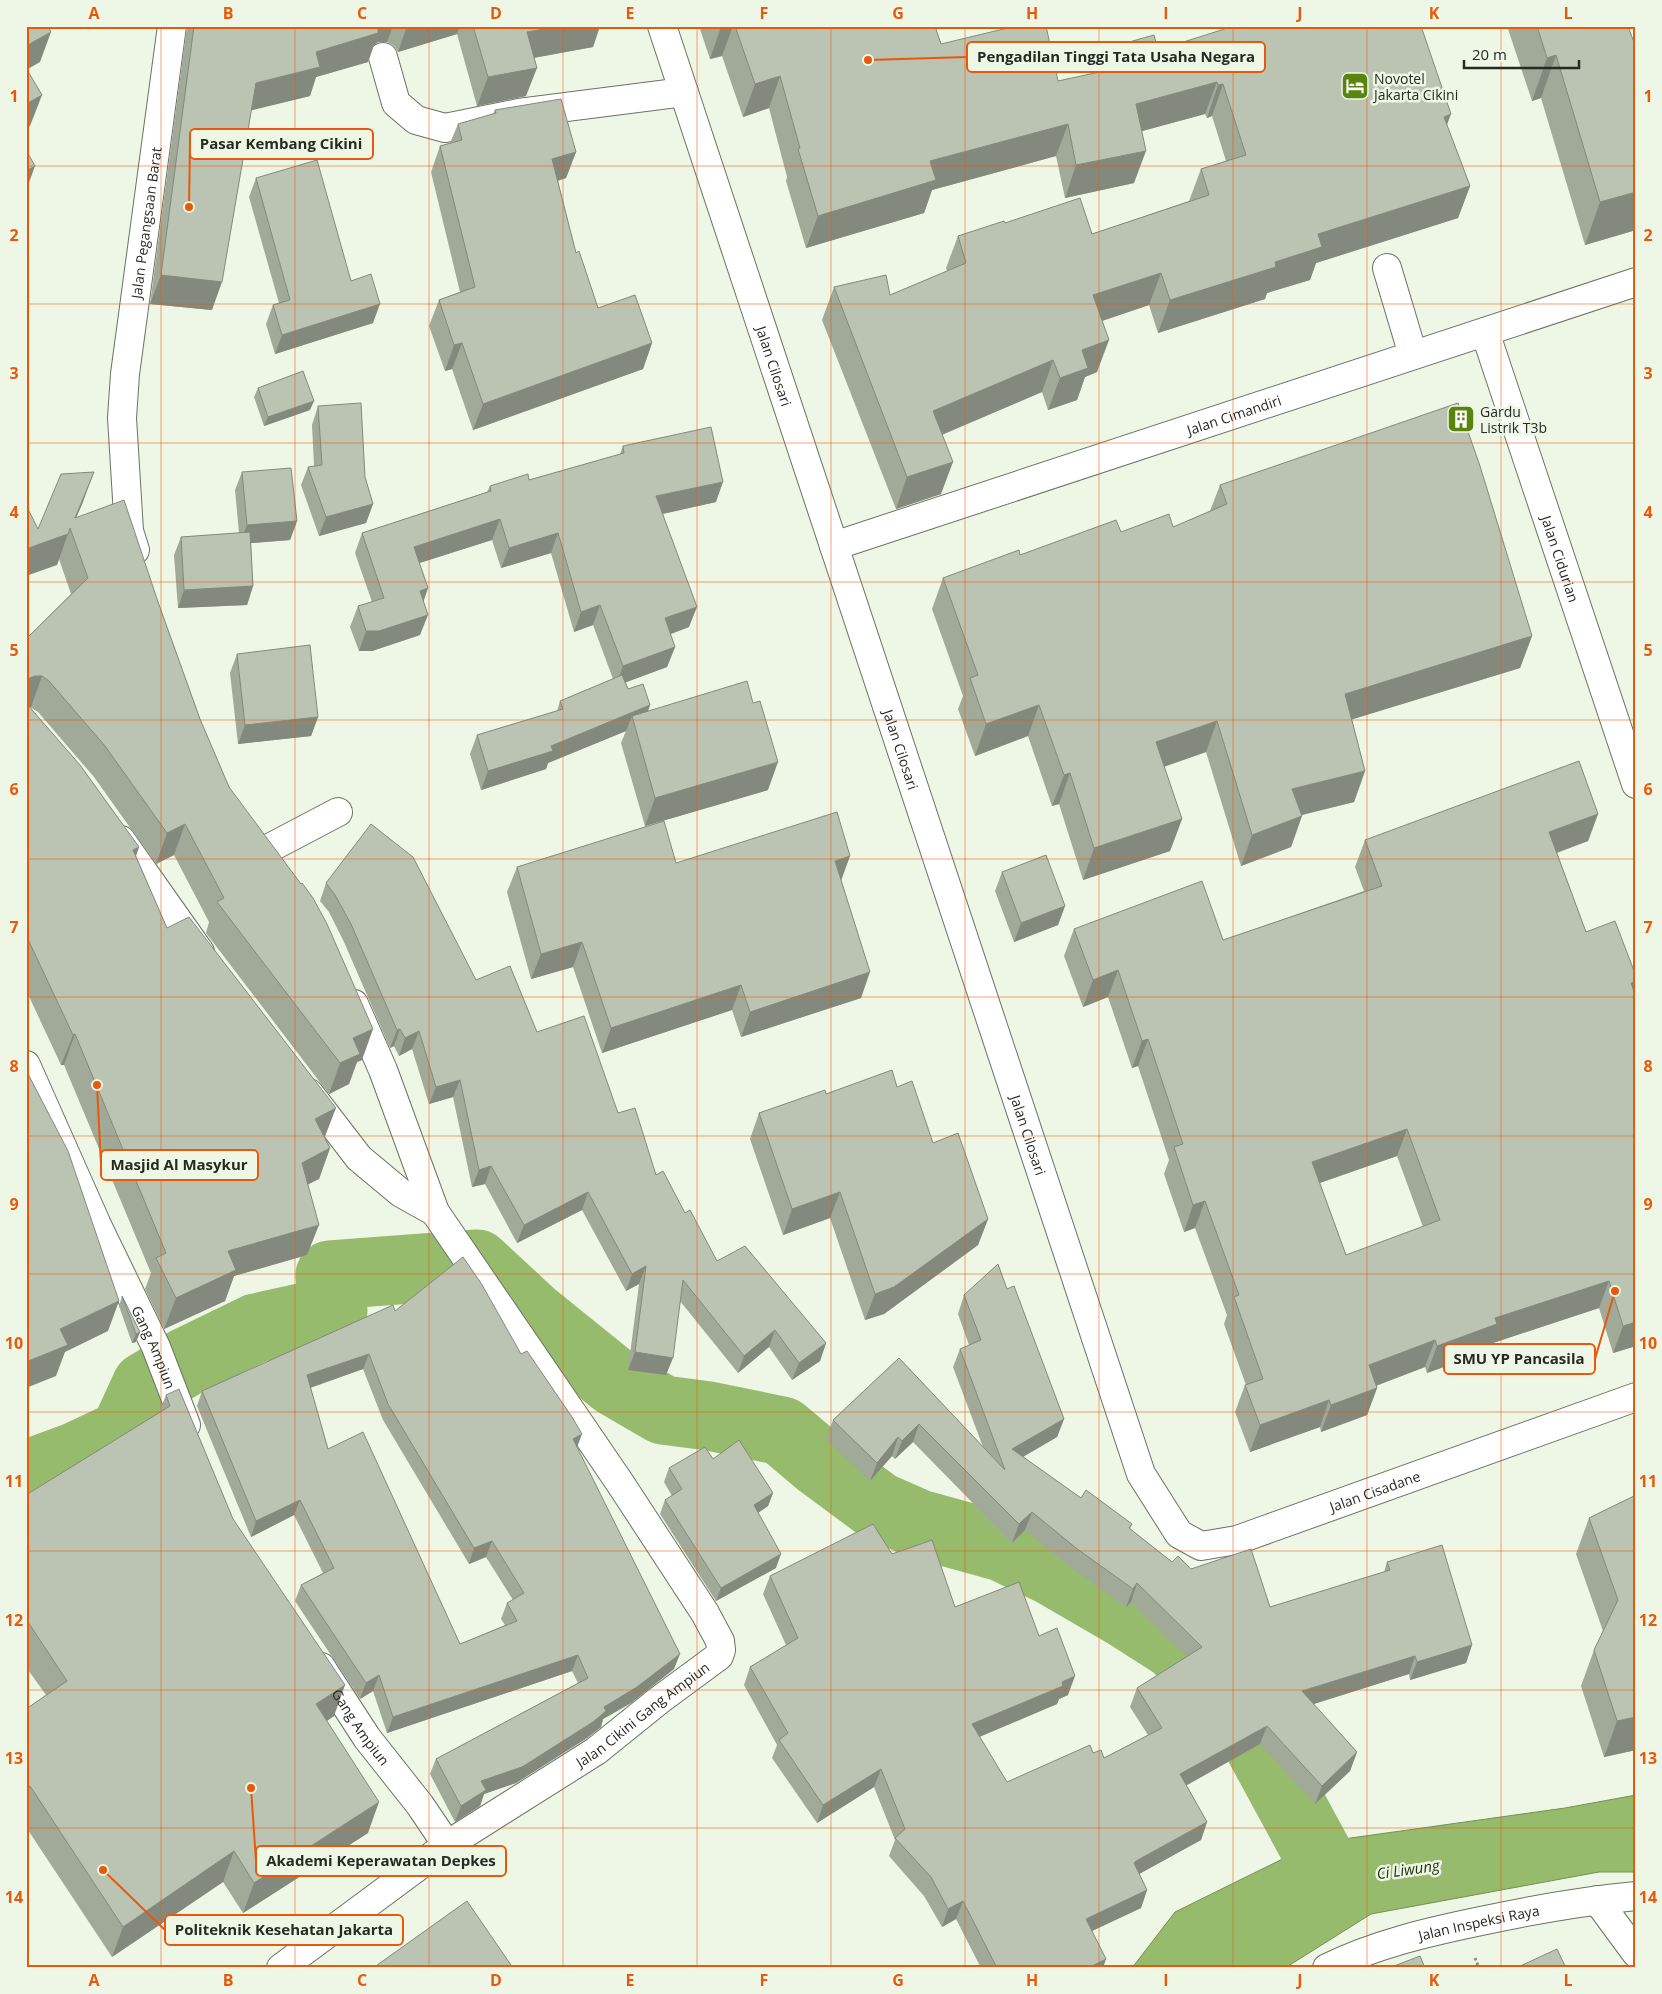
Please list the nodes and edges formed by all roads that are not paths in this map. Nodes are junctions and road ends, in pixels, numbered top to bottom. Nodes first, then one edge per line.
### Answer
1 (172, 26) edge
2 (662, 26) edge
3 (383, 57) dead end
4 (684, 92) junction
5 (1387, 268) dead end
6 (1636, 282) edge
7 (1485, 332) junction
8 (1413, 355) junction
9 (834, 546) junction
10 (144, 577) edge
11 (1636, 784) edge
12 (338, 812) dead end
13 (104, 817) edge
14 (280, 874) edge
15 (217, 975) edge
16 (345, 983) edge
17 (26, 1065) edge
18 (294, 1074) edge
19 (435, 1212) junction
20 (1636, 1397) edge
21 (194, 1445) edge
22 (1141, 1474) joint
23 (308, 1647) edge
24 (447, 1845) junction
25 (1636, 1896) edge
26 (1597, 1900) junction
27 (1636, 1953) edge
28 (281, 1968) edge
29 (1327, 1968) edge

1 - 10 street, Jalan Pegangsaan Barat
2 - 4 street, Jalan Cilosari
3 - 4 street
4 - 9 street, Jalan Cilosari
5 - 8 street
6 - 7 street, Jalan Cimandiri
7 - 8 street, Jalan Cimandiri
7 - 11 street, Jalan Cidurian
8 - 9 street, Jalan Cimandiri
9 - 22 street, Jalan Cilosari
12 - 14 street
13 - 15 street
16 - 19 street
17 - 21 street, Gang Ampiun
18 - 19 street
19 - 24 street, Jalan Cikini Gang Ampiun
20 - 22 street, Jalan Cisadane
23 - 24 street, Gang Ampiun
24 - 28 street, Jalan Cikini Gang Ampiun
25 - 26 street, Jalan Inspeksi Raya
26 - 27 street
26 - 29 street, Jalan Inspeksi Raya

